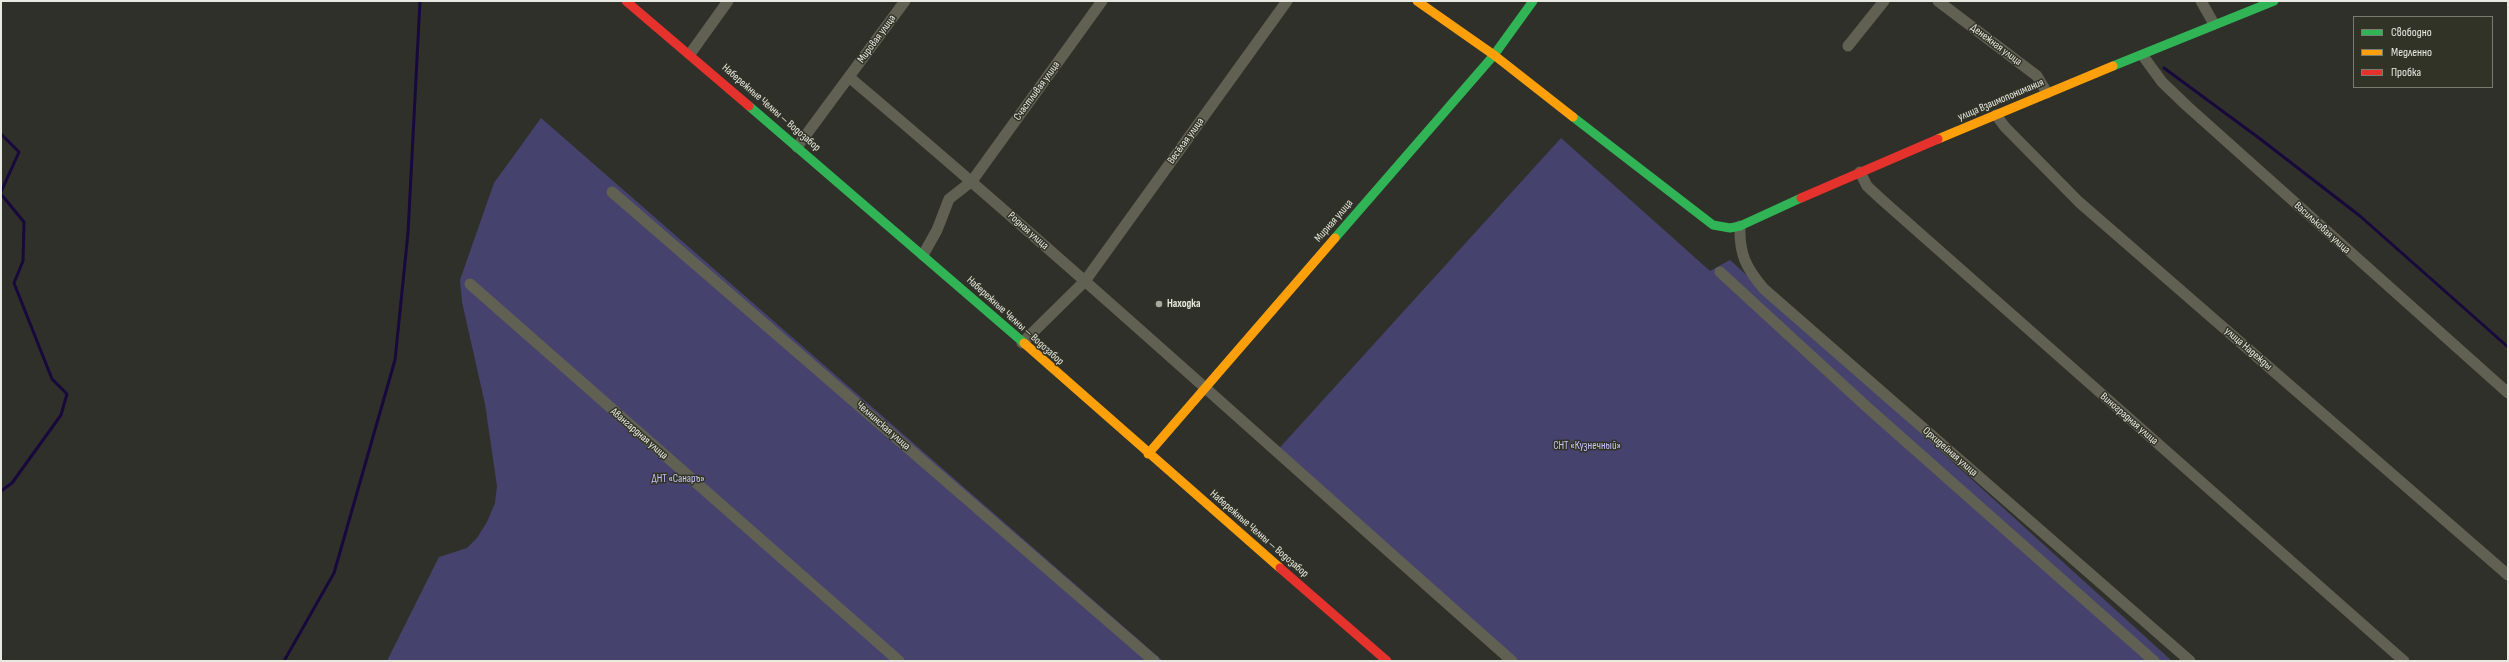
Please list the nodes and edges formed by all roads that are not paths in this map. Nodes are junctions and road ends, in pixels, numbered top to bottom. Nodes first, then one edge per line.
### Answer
1 (626, 1) edge
2 (728, 1) edge
3 (905, 1) edge
4 (1102, 1) edge
5 (1286, 1) edge
6 (1416, 1) edge
7 (1533, 1) edge
8 (1884, 1) edge
9 (1938, 1) edge
10 (2201, 1) edge
11 (2274, 1) edge
12 (2214, 24) junction
13 (1848, 46) dead end
14 (690, 54) junction
15 (1494, 55) junction
16 (2143, 56) junction
17 (849, 77) junction
18 (2047, 93) junction
19 (1996, 115) junction
20 (797, 147) junction
21 (1860, 172) junction
22 (972, 181) junction
23 (612, 192) dead end
24 (1740, 226) junction
25 (923, 255) junction
26 (1720, 272) dead end
27 (1085, 281) junction
28 (470, 284) dead end
29 (1022, 343) junction
30 (1206, 387) junction
31 (2508, 393) edge
32 (1148, 454) junction
33 (2508, 575) edge
34 (899, 661) edge
35 (1154, 661) edge
36 (1387, 661) edge
37 (1512, 661) edge
38 (2154, 661) edge
39 (2190, 661) edge
40 (2404, 661) edge

1 - 14 street, Набережные Челны — Водозабор
2 - 14 street
3 - 17 street, Мировая улица
4 - 22 street, Счастливая улица
5 - 27 street, Весёлая улица
6 - 15 street
7 - 15 street, Мирная улица
8 - 13 street
9 - 18 street, Денежная улица
10 - 12 street
11 - 12 street, улица Взаимопонимания
12 - 16 street, улица Взаимопонимания
14 - 20 street, Набережные Челны — Водозабор
15 - 24 street
15 - 30 street, Мирная улица
16 - 18 street, улица Взаимопонимания
16 - 31 street, Васильковая улица
17 - 20 street, Мировая улица
17 - 22 street, Родная улица
18 - 19 street, улица Взаимопонимания
19 - 21 street, улица Взаимопонимания
19 - 33 street, улица Надежды
20 - 25 street, Набережные Челны — Водозабор
21 - 24 street, улица Взаимопонимания
21 - 40 street, Виноградная улица
22 - 25 street, Счастливая улица
22 - 27 street, Родная улица
23 - 35 street, Челнинская улица
24 - 39 street, Орхидейная улица
25 - 29 street, Набережные Челны — Водозабор
26 - 38 street
27 - 29 street, Весёлая улица
27 - 30 street, Родная улица
28 - 34 street, Авангардная улица
29 - 32 street, Набережные Челны — Водозабор
30 - 32 street, Мирная улица
30 - 37 street, Родная улица
32 - 36 street, Набережные Челны — Водозабор

